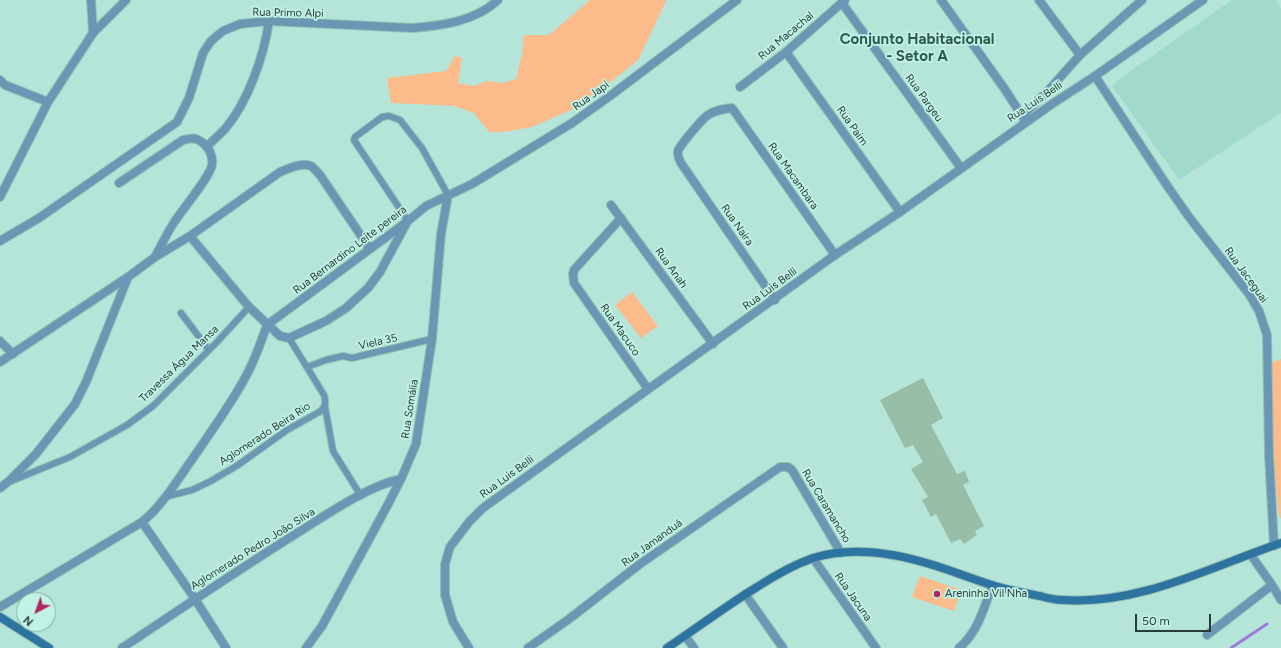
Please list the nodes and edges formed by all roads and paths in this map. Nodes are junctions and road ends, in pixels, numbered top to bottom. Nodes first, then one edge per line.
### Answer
1 (91, 0) edge
2 (126, 0) edge
3 (498, 0) edge
4 (737, 0) edge
5 (942, 0) edge
6 (1039, 0) edge
7 (1142, 0) edge
8 (1203, 0) edge
9 (844, 1) edge
10 (1132, 3) edge
11 (269, 21) junction
12 (93, 33) junction
13 (786, 52) junction
14 (1080, 55) junction
15 (1095, 76) junction
16 (0, 80) edge
17 (740, 87) dead end
18 (48, 102) junction
19 (732, 108) joint
20 (1024, 119) junction
21 (207, 146) junction
22 (961, 168) junction
23 (119, 183) dead end
24 (448, 195) junction
25 (0, 197) edge
26 (611, 205) dead end
27 (900, 212) junction
28 (621, 218) junction
29 (408, 221) junction
30 (190, 236) junction
31 (0, 241) edge
32 (370, 249) junction
33 (835, 256) junction
34 (155, 258) junction
35 (128, 277) junction
36 (775, 300) junction
37 (249, 307) junction
38 (181, 313) dead end
39 (267, 326) junction
40 (289, 338) junction
41 (432, 339) junction
42 (0, 342) edge
43 (713, 344) junction
44 (209, 350) junction
45 (13, 354) junction
46 (0, 362) edge
47 (307, 368) junction
48 (648, 389) junction
49 (324, 407) junction
50 (792, 470) joint
51 (401, 479) junction
52 (9, 481) junction
53 (0, 488) edge
54 (361, 496) junction
55 (165, 497) junction
56 (142, 522) junction
57 (1277, 544) edge
58 (841, 553) junction
59 (1251, 555) junction
60 (813, 558) junction
61 (1272, 585) junction
62 (992, 586) junction
63 (745, 594) junction
64 (195, 599) junction
65 (1281, 600) edge
66 (0, 607) edge
67 (0, 617) edge
68 (1207, 635) dead end
69 (685, 636) junction
70 (967, 645) edge
71 (49, 648) edge
72 (122, 648) edge
73 (226, 648) edge
74 (306, 648) edge
75 (469, 648) edge
76 (528, 648) edge
77 (667, 648) edge
78 (694, 648) edge
79 (783, 648) edge
80 (876, 648) edge
81 (959, 648) edge

1 - 12 street
2 - 12 street
3 - 11 street, Rua Primo Alpi
4 - 24 street, Rua Japi
5 - 20 street
6 - 14 street
7 - 10 street
8 - 15 street, Rua Luis Belli
9 - 13 street, Rua Macachal
9 - 22 street, Rua Pargeu
10 - 14 street
11 - 21 street
11 - 31 street, Rua Primo Alpi
12 - 18 street
13 - 17 street, Rua Macachal
13 - 27 street, Rua Paim
14 - 20 street
15 - 20 street, Rua Luis Belli
15 - 57 street, Rua Jaceguai
16 - 18 street
18 - 25 street
19 - 33 street, Rua Macambara
19 - 36 street, Rua Naira
20 - 22 street, Rua Luis Belli
21 - 23 street
21 - 34 street
22 - 27 street, Rua Luis Belli
24 - 29 street, Rua Bernardino Leite pereira
24 - 29 lane
24 - 41 street, Rua Somália
26 - 28 street, Rua Anah
27 - 33 street, Rua Luis Belli
28 - 43 street, Rua Anah
28 - 48 street, Rua Macuco
29 - 32 street, Rua Bernardino Leite pereira
29 - 40 street
30 - 32 street
30 - 34 street
30 - 37 street
32 - 39 street, Rua Bernardino Leite pereira
33 - 36 street, Rua Luis Belli
34 - 35 street
35 - 45 street
35 - 52 street
36 - 43 street, Rua Luis Belli
37 - 39 street
37 - 44 lane, Travessa Água Mansa
38 - 44 lane
39 - 40 street
39 - 55 street
40 - 47 lane, Aglomerado Beira Rio
41 - 47 lane, Viela 35
41 - 51 street, Rua Somália
42 - 45 street
43 - 48 street, Rua Luis Belli
44 - 52 lane, Travessa Água Mansa
45 - 46 street
47 - 49 lane, Aglomerado Beira Rio
48 - 75 street, Rua Luis Belli
49 - 54 lane
49 - 55 lane, Aglomerado Beira Rio
50 - 58 street, Rua Caramancho
50 - 76 street, Rua Jamanduá
51 - 54 street, Aglomerado Pedro João Silva
51 - 74 street, Rua Somália
52 - 53 street
54 - 64 street, Aglomerado Pedro João Silva
55 - 56 street
56 - 64 street
56 - 66 street
57 - 59 main road
58 - 60 main road
58 - 62 main road
59 - 61 street
59 - 62 main road
60 - 63 main road
60 - 80 street, Rua Jacuna
61 - 65 street
61 - 68 street
62 - 70 street
63 - 69 main road
63 - 79 street
64 - 72 street, Aglomerado Pedro João Silva
64 - 73 street
67 - 71 main road
69 - 77 main road
69 - 78 street
70 - 81 street

